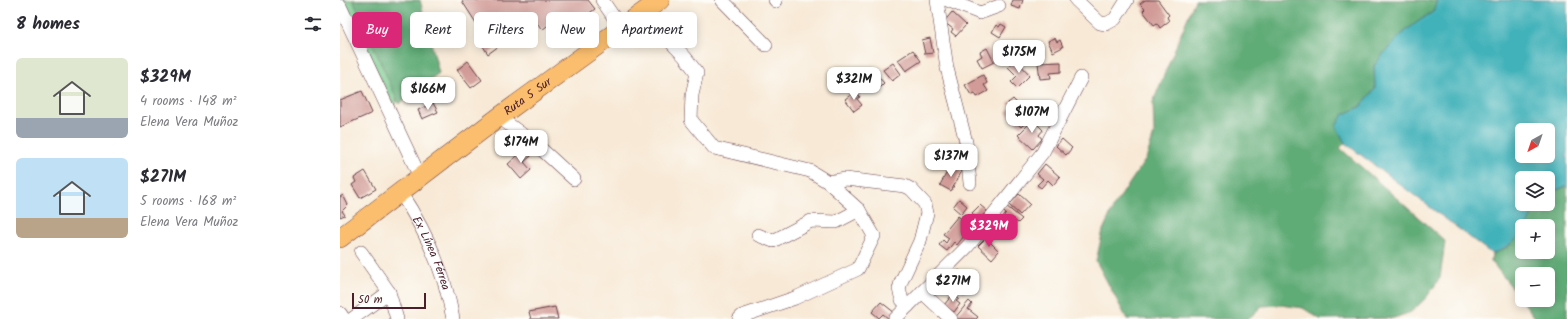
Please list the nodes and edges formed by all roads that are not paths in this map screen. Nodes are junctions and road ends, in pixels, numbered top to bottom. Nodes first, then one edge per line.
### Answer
1 (602, 0) edge
2 (660, 0) edge
3 (722, 0) edge
4 (937, 0) edge
5 (947, 0) edge
6 (1076, 0) edge
7 (1127, 0) edge
8 (340, 6) edge
9 (999, 6) dead end
10 (610, 12) edge
11 (644, 12) edge
12 (607, 38) edge
13 (766, 45) dead end
14 (676, 48) edge
15 (1081, 78) dead end
16 (499, 117) junction
17 (420, 177) junction
18 (574, 179) dead end
19 (828, 182) junction
20 (970, 184) dead end
21 (400, 192) junction
22 (859, 210) junction
23 (758, 235) dead end
24 (340, 238) edge
25 (361, 252) dead end
26 (389, 292) junction
27 (922, 292) junction
28 (908, 306) junction
29 (340, 313) edge
30 (344, 319) edge
31 (352, 319) edge
32 (397, 319) edge
33 (453, 319) edge
34 (739, 319) edge
35 (896, 319) edge
36 (951, 319) edge

1 - 10 street
2 - 11 highway, Ruta 5 Sur
3 - 13 street
4 - 20 street
5 - 9 street
6 - 7 street
8 - 17 street
12 - 16 highway, Ruta 5 Sur
14 - 19 street
15 - 27 street
16 - 17 highway, Ruta 5 Sur
16 - 18 street
17 - 21 highway, Ruta 5 Sur
19 - 22 street
19 - 28 street
21 - 24 highway, Ruta 5 Sur
21 - 33 street, Ex Línea Férrea
22 - 23 street
22 - 34 street
25 - 26 street
26 - 31 street
26 - 32 street
27 - 28 street
27 - 36 street
28 - 35 street
29 - 30 street

